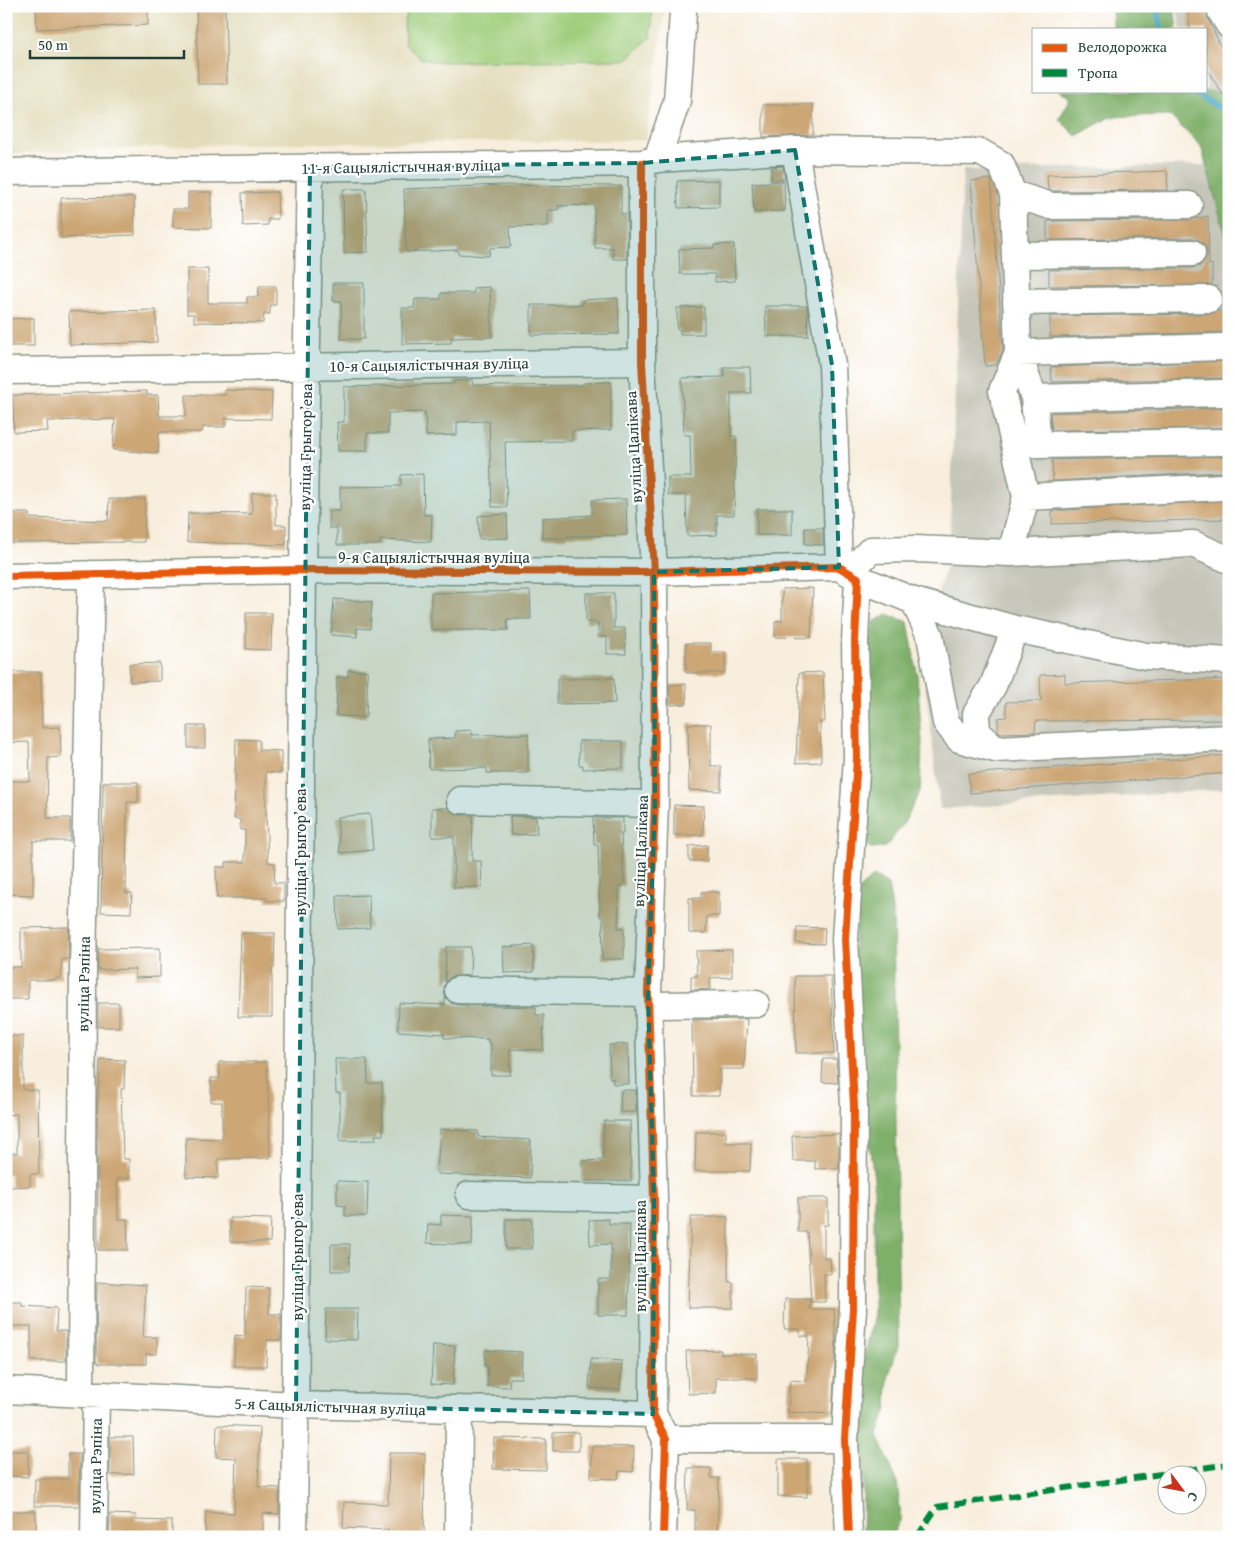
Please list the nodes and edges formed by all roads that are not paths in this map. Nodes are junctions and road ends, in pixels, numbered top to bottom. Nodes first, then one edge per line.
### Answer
1 (682, 6) edge
2 (1221, 6) edge
3 (1229, 25) edge
4 (795, 150) junction
5 (649, 161) junction
6 (310, 167) junction
7 (6, 172) edge
8 (1013, 194) junction
9 (1189, 205) dead end
10 (1192, 253) dead end
11 (1015, 255) junction
12 (1210, 299) dead end
13 (1016, 302) junction
14 (1224, 347) dead end
15 (1018, 353) junction
16 (642, 362) junction
17 (306, 366) junction
18 (6, 371) edge
19 (1221, 393) dead end
20 (1034, 398) junction
21 (1225, 442) dead end
22 (1222, 487) dead end
23 (1026, 496) junction
24 (1011, 553) junction
25 (1229, 560) edge
26 (303, 570) junction
27 (654, 572) junction
28 (848, 572) junction
29 (91, 574) junction
30 (6, 576) edge
31 (914, 601) junction
32 (1015, 629) junction
33 (1229, 661) edge
34 (1229, 738) edge
35 (996, 749) junction
36 (460, 800) dead end
37 (656, 804) junction
38 (458, 990) dead end
39 (648, 999) junction
40 (756, 1004) dead end
41 (469, 1195) dead end
42 (654, 1199) junction
43 (6, 1390) edge
44 (89, 1394) junction
45 (296, 1406) junction
46 (459, 1411) junction
47 (653, 1414) junction
48 (666, 1439) junction
49 (845, 1439) junction
50 (94, 1537) edge
51 (294, 1537) edge
52 (458, 1537) edge
53 (662, 1537) edge
54 (849, 1537) edge

1 - 5 street, вуліца Цалікава
2 - 3 street
4 - 5 street, 11-я Сацыялістычная вуліца
4 - 8 street, 11-я Сацыялістычная вуліца
4 - 28 street
5 - 6 street, 11-я Сацыялістычная вуліца
5 - 16 street, вуліца Цалікава
6 - 7 street, 11-я Сацыялістычная вуліца
6 - 17 street, вуліца Грыгорʼева
8 - 9 street
8 - 11 street, 11-я Сацыялістычная вуліца
10 - 11 street
11 - 13 street, 11-я Сацыялістычная вуліца
12 - 13 street
13 - 15 street, 11-я Сацыялістычная вуліца
14 - 15 street
15 - 20 street
15 - 23 street
16 - 17 street, 10-я Сацыялістычная вуліца
16 - 27 street, вуліца Цалікава
17 - 18 street, 10-я Сацыялістычная вуліца
17 - 26 street, вуліца Грыгорʼева
19 - 20 street
20 - 21 street
22 - 23 street
23 - 24 street
24 - 25 street
24 - 28 street
26 - 27 street, 9-я Сацыялістычная вуліца
26 - 29 street, 9-я Сацыялістычная вуліца
26 - 45 street, вуліца Грыгорʼева
27 - 28 street, 9-я Сацыялістычная вуліца
27 - 37 street, вуліца Цалікава
28 - 31 street
28 - 49 street
29 - 30 street, 9-я Сацыялістычная вуліца
29 - 44 street, вуліца Рэпіна
31 - 32 street
31 - 35 street
32 - 33 street
32 - 35 street
34 - 35 street
36 - 37 street
37 - 39 street, вуліца Цалікава
38 - 39 street
39 - 40 street
39 - 42 street, вуліца Цалікава
41 - 42 street
42 - 47 street, вуліца Цалікава
43 - 44 street, 5-я Сацыялістычная вуліца
44 - 45 street, 5-я Сацыялістычная вуліца
44 - 50 street, вуліца Рэпіна
45 - 46 street, 5-я Сацыялістычная вуліца
45 - 51 street, вуліца Грыгорʼева
46 - 47 street, 5-я Сацыялістычная вуліца
46 - 52 street
47 - 48 street, вуліца Цалікава
48 - 49 street
48 - 53 street, вуліца Цалікава
49 - 54 street

